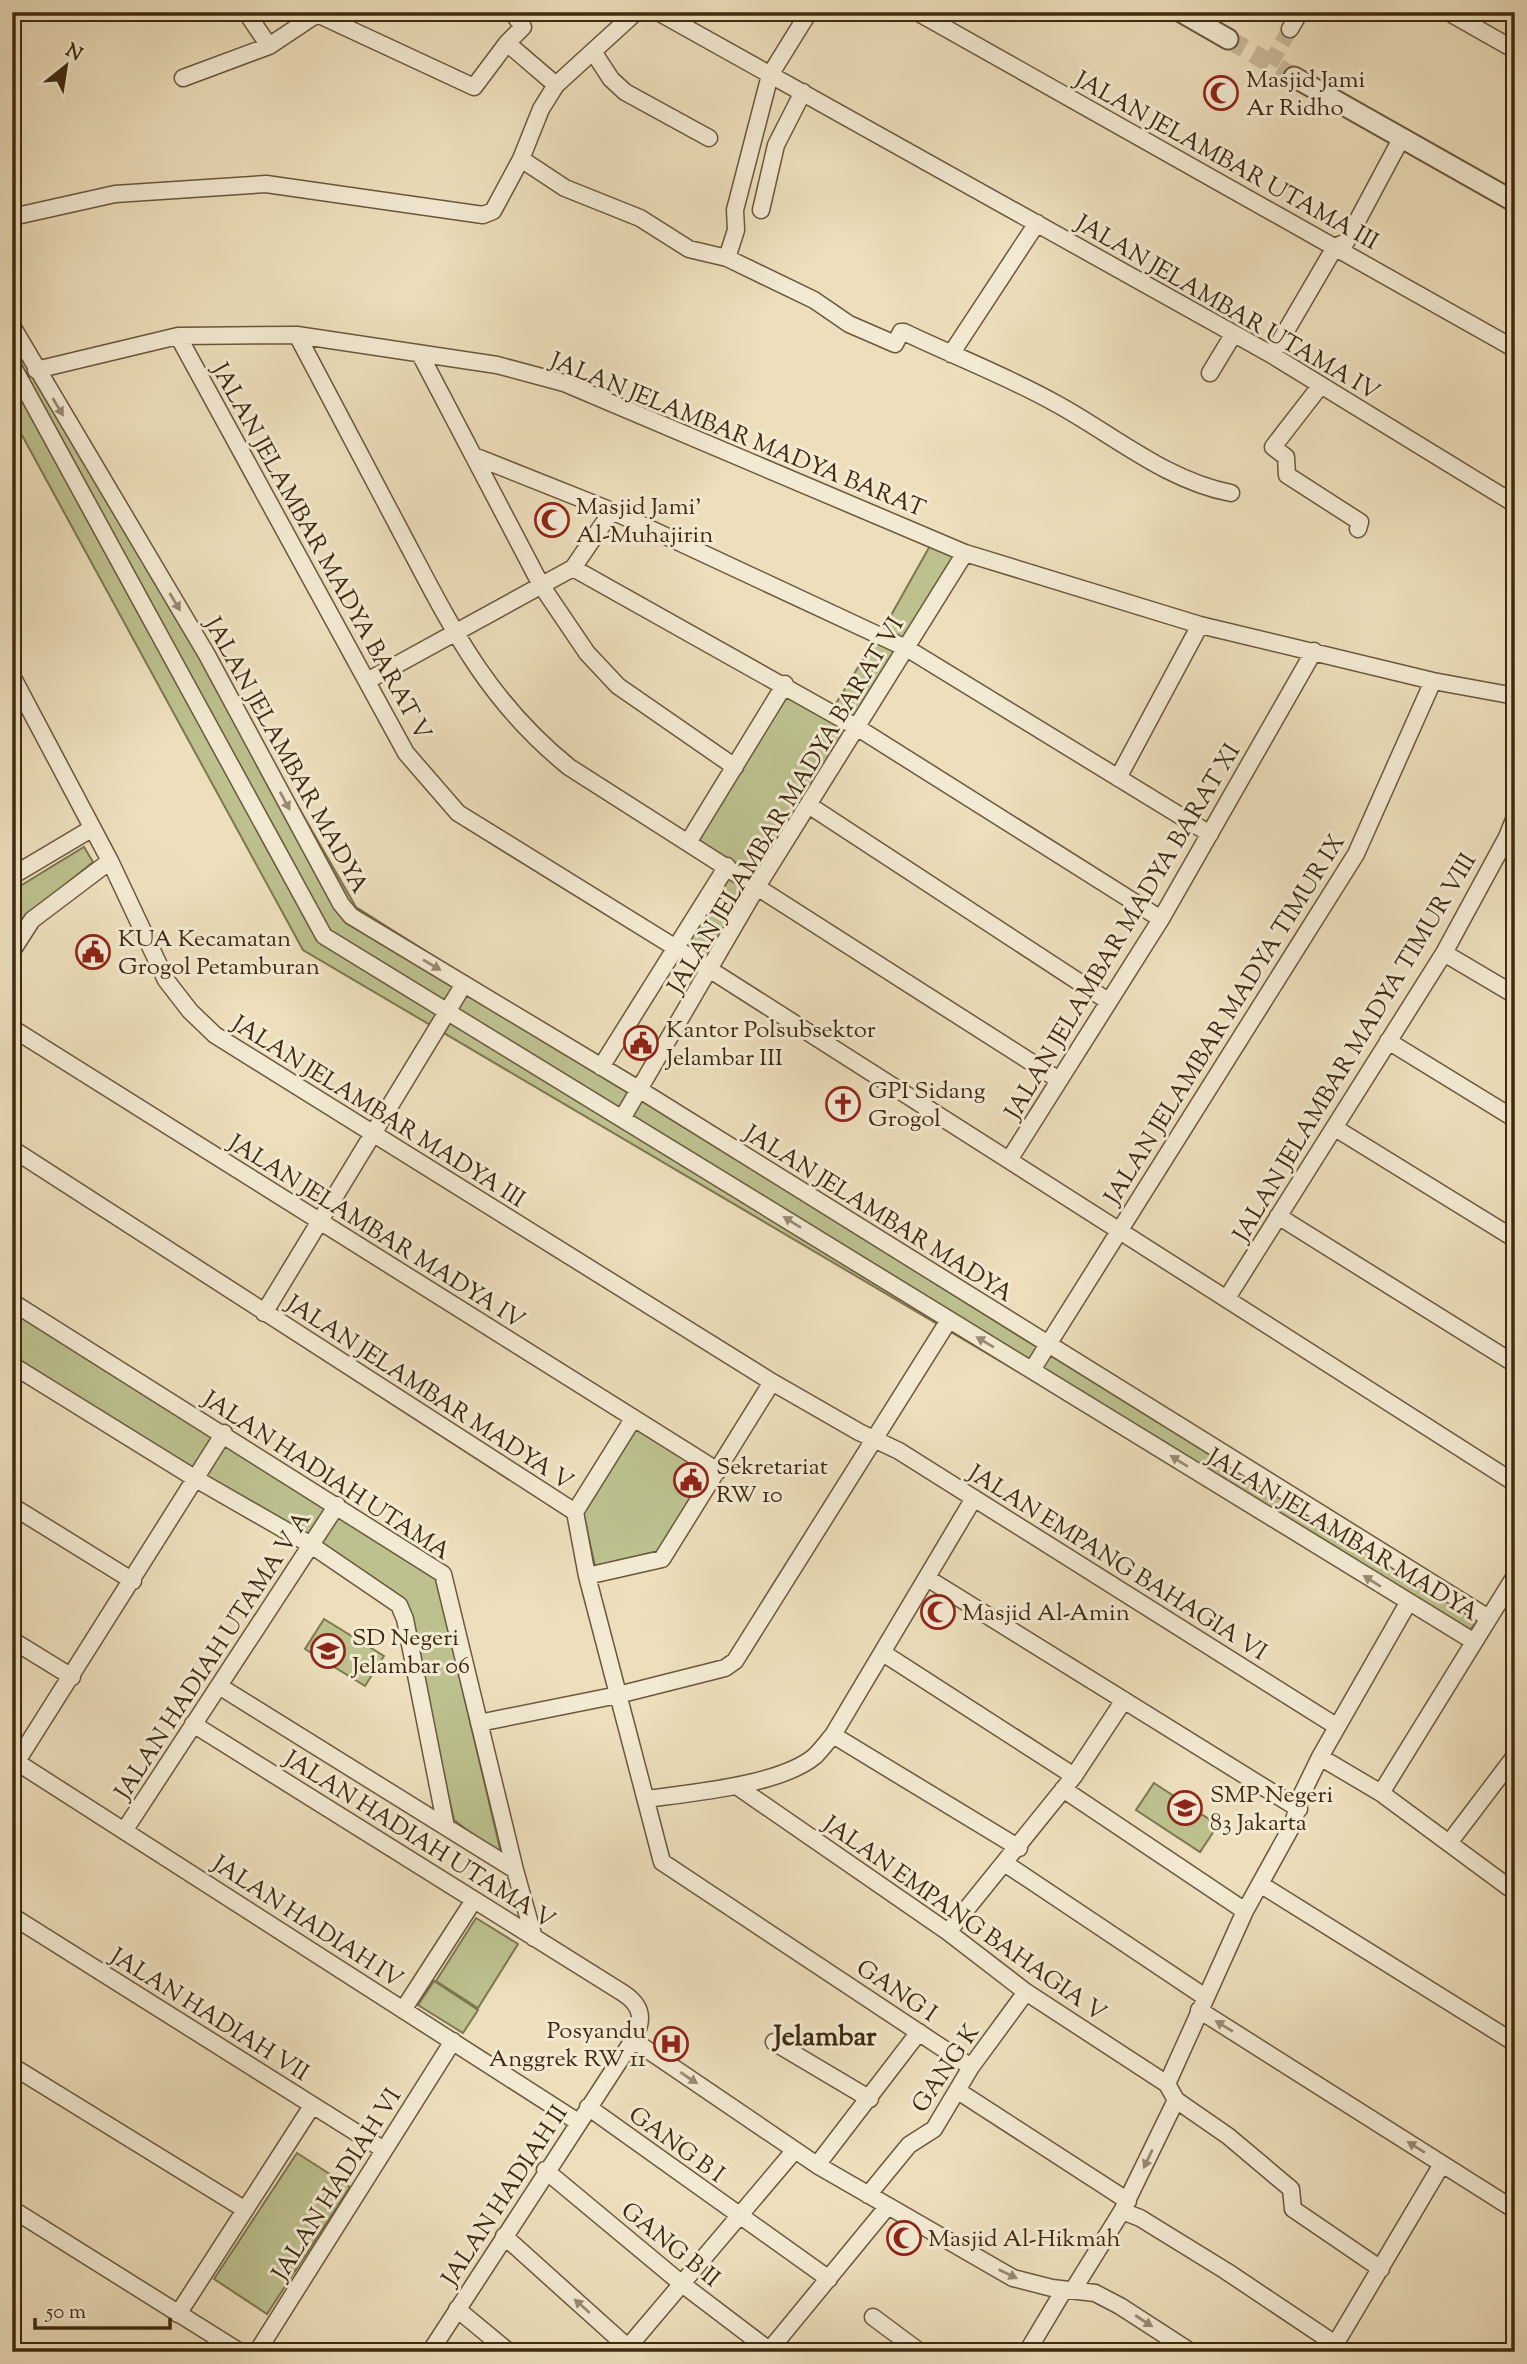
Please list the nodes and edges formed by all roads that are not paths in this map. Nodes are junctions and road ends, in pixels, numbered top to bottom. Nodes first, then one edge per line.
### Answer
1 (246, 12) edge
2 (512, 12) edge
3 (636, 12) edge
4 (658, 12) edge
5 (809, 12) edge
6 (917, 12) edge
7 (1181, 12) edge
8 (1300, 12) edge
9 (1448, 12) edge
10 (1290, 29) tunnel mouth
11 (1228, 39) tunnel mouth
12 (508, 43) junction
13 (269, 46) junction
14 (1515, 50) edge
15 (594, 53) junction
16 (770, 75) junction
17 (1294, 77) tunnel mouth
18 (183, 78) dead end
19 (556, 85) junction
20 (803, 92) junction
21 (709, 138) dead end
22 (1401, 139) junction
23 (521, 159) junction
24 (1515, 202) edge
25 (761, 210) dead end
26 (12, 217) edge
27 (1037, 223) junction
28 (1335, 247) junction
29 (727, 258) junction
30 (12, 326) edge
31 (297, 335) junction
32 (1233, 335) junction
33 (178, 336) junction
34 (1515, 349) edge
35 (420, 354) junction
36 (951, 354) junction
37 (1272, 355) junction
38 (12, 365) edge
39 (36, 370) junction
40 (1210, 373) dead end
41 (1321, 385) junction
42 (474, 456) junction
43 (1231, 493) dead end
44 (1515, 503) edge
45 (612, 511) junction
46 (1358, 529) dead end
47 (965, 553) junction
48 (573, 568) junction
49 (541, 585) junction
50 (1200, 625) junction
51 (455, 634) junction
52 (908, 649) junction
53 (1314, 651) junction
54 (207, 655) junction
55 (179, 666) junction
56 (12, 676) edge
57 (367, 681) junction
58 (1433, 681) junction
59 (785, 684) junction
60 (224, 686) junction
61 (1515, 696) edge
62 (196, 698) junction
63 (858, 728) junction
64 (735, 767) junction
65 (1118, 778) junction
66 (810, 806) junction
67 (1515, 817) edge
68 (91, 829) junction
69 (1210, 834) junction
70 (689, 841) junction
71 (110, 862) junction
72 (727, 866) junction
73 (12, 876) edge
74 (758, 886) junction
75 (1161, 919) junction
76 (676, 948) junction
77 (12, 951) edge
78 (1444, 953) junction
79 (709, 971) junction
80 (464, 984) junction
81 (1515, 995) edge
82 (1108, 1000) junction
83 (447, 1012) junction
84 (12, 1028) edge
85 (1388, 1041) junction
86 (601, 1067) junction
87 (1059, 1080) junction
88 (640, 1090) junction
89 (623, 1116) junction
90 (1515, 1119) edge
91 (1335, 1128) junction
92 (371, 1134) junction
93 (12, 1149) edge
94 (1009, 1160) junction
95 (1278, 1216) junction
96 (319, 1222) junction
97 (1118, 1230) junction
98 (1515, 1239) edge
99 (1227, 1298) junction
100 (12, 1302) edge
101 (264, 1313) junction
102 (949, 1320) junction
103 (1047, 1345) junction
104 (12, 1364) edge
105 (1515, 1364) edge
106 (1032, 1370) junction
107 (772, 1382) junction
108 (633, 1419) junction
109 (224, 1433) junction
110 (874, 1439) junction
111 (718, 1471) junction
112 (195, 1479) junction
113 (1512, 1482) edge
114 (974, 1498) junction
115 (337, 1505) junction
116 (12, 1506) edge
117 (575, 1512) junction
118 (311, 1545) junction
119 (587, 1576) junction
120 (1515, 1576) edge
121 (927, 1578) junction
122 (133, 1581) junction
123 (1408, 1603) junction
124 (1487, 1617) junction
125 (12, 1640) edge
126 (1473, 1641) junction
127 (883, 1653) junction
128 (72, 1677) junction
129 (219, 1686) junction
130 (618, 1695) junction
131 (1124, 1700) junction
132 (479, 1723) junction
133 (192, 1724) junction
134 (1336, 1727) junction
135 (833, 1735) junction
136 (1515, 1756) edge
137 (1320, 1757) junction
138 (14, 1763) edge
139 (1074, 1776) junction
140 (738, 1787) junction
141 (1063, 1789) junction
142 (1381, 1793) junction
143 (646, 1799) junction
144 (1299, 1810) junction
145 (446, 1827) junction
146 (124, 1830) junction
147 (1450, 1843) junction
148 (1019, 1848) junction
149 (1006, 1864) junction
150 (515, 1870) junction
151 (1260, 1884) junction
152 (1515, 1892) edge
153 (474, 1900) junction
154 (1245, 1911) junction
155 (12, 1916) edge
156 (948, 1932) junction
157 (534, 1938) junction
158 (1026, 1992) junction
159 (623, 1993) joint
160 (1202, 2003) junction
161 (404, 2010) junction
162 (919, 2032) junction
163 (633, 2040) junction
164 (453, 2041) junction
165 (774, 2042) dead end
166 (1515, 2043) edge
167 (12, 2066) edge
168 (971, 2067) junction
169 (1167, 2084) junction
170 (958, 2091) junction
171 (870, 2098) junction
172 (1176, 2100) junction
173 (312, 2106) junction
174 (588, 2107) junction
175 (578, 2122) junction
176 (384, 2150) junction
177 (795, 2150) junction
178 (1442, 2164) junction
179 (817, 2165) junction
180 (545, 2170) junction
181 (868, 2195) junction
182 (888, 2206) junction
183 (1125, 2206) junction
184 (12, 2209) edge
185 (243, 2209) junction
186 (1515, 2210) edge
187 (738, 2217) junction
188 (503, 2236) junction
189 (1381, 2269) junction
190 (829, 2280) junction
191 (682, 2284) junction
192 (1068, 2290) junction
193 (457, 2309) junction
194 (178, 2314) junction
195 (873, 2317) dead end
196 (1342, 2347) edge
197 (628, 2350) edge
198 (768, 2351) edge
199 (240, 2352) edge
200 (257, 2352) edge
201 (430, 2352) edge
202 (509, 2352) edge
203 (920, 2352) edge
204 (1027, 2352) edge
205 (1191, 2352) edge

1 - 13 street
2 - 12 street
3 - 15 street
4 - 16 street, JALAN JELAMBAR UTAMA IV
5 - 16 street
6 - 28 street, JALAN JELAMBAR UTAMA III
7 - 11 street
8 - 10 street
9 - 14 street
12 - 13 street
12 - 19 street
13 - 18 street
15 - 19 street
15 - 21 street
16 - 20 street, JALAN JELAMBAR UTAMA IV
16 - 29 street
17 - 22 street
19 - 23 street
20 - 25 street
20 - 27 street, JALAN JELAMBAR UTAMA IV
22 - 24 street
22 - 28 street
23 - 26 street
23 - 29 street
27 - 32 street, JALAN JELAMBAR UTAMA IV
27 - 36 street
28 - 34 street, JALAN JELAMBAR UTAMA III
28 - 37 street
29 - 36 street
30 - 39 street, JALAN JELAMBAR MADYA
31 - 33 street, JALAN JELAMBAR MADYA BARAT
31 - 35 street, JALAN JELAMBAR MADYA BARAT
31 - 51 street
32 - 37 street, JALAN JELAMBAR UTAMA IV
32 - 40 street
33 - 39 street, JALAN JELAMBAR MADYA BARAT
33 - 57 street, JALAN JELAMBAR MADYA BARAT V
35 - 42 street
35 - 47 street, JALAN JELAMBAR MADYA BARAT
36 - 43 street
37 - 41 street, JALAN JELAMBAR UTAMA IV
38 - 55 street, JALAN JELAMBAR MADYA
39 -> 54 street, JALAN JELAMBAR MADYA
41 - 44 street, JALAN JELAMBAR UTAMA IV
41 - 46 street
42 - 45 street
42 - 49 street
45 - 48 street
45 - 52 street
47 - 50 street, JALAN JELAMBAR MADYA BARAT
47 - 52 street, JALAN JELAMBAR MADYA BARAT VI
48 - 49 street
48 - 59 street
49 - 51 street
49 - 64 street
50 - 53 street, JALAN JELAMBAR MADYA BARAT
50 - 65 street
51 - 57 street
51 - 70 street
52 - 63 street, JALAN JELAMBAR MADYA BARAT VI
52 - 65 street
53 - 58 street, JALAN JELAMBAR MADYA BARAT
53 - 69 street, JALAN JELAMBAR MADYA BARAT XI
54 - 55 street
54 - 60 street, JALAN JELAMBAR MADYA
55 - 62 street, JALAN JELAMBAR MADYA
56 - 68 street, JALAN JELAMBAR MADYA III
57 - 76 street, JALAN JELAMBAR MADYA BARAT V
58 - 61 street, JALAN JELAMBAR MADYA BARAT
58 - 97 street, JALAN JELAMBAR MADYA TIMUR IX
59 - 63 street
59 - 64 street
60 - 62 street
60 -> 80 street, JALAN JELAMBAR MADYA
62 - 83 street, JALAN JELAMBAR MADYA
63 - 66 street, JALAN JELAMBAR MADYA BARAT VI
63 - 75 street
64 - 70 street
65 - 69 street
66 - 74 street, JALAN JELAMBAR MADYA BARAT VI
66 - 82 street
67 - 78 street, JALAN JELAMBAR MADYA TIMUR VIII
68 - 71 street, JALAN JELAMBAR MADYA III
68 - 73 street
69 - 75 street, JALAN JELAMBAR MADYA BARAT XI
70 - 72 street
71 - 77 street
71 - 92 street, JALAN JELAMBAR MADYA III
72 - 74 street
72 - 76 street
74 - 79 street, JALAN JELAMBAR MADYA BARAT VI
74 - 87 street
75 - 82 street, JALAN JELAMBAR MADYA BARAT XI
76 - 79 street, JALAN JELAMBAR MADYA BARAT V
76 - 86 street
78 - 81 street
78 - 85 street, JALAN JELAMBAR MADYA TIMUR VIII
79 - 88 street, JALAN JELAMBAR MADYA BARAT VI
79 - 94 street, JALAN JELAMBAR MADYA BARAT V
80 - 83 street
80 - 86 street, JALAN JELAMBAR MADYA
82 - 87 street, JALAN JELAMBAR MADYA BARAT XI
83 - 89 street, JALAN JELAMBAR MADYA
83 - 92 street
84 - 96 street, JALAN JELAMBAR MADYA IV
85 - 90 street
85 - 91 street, JALAN JELAMBAR MADYA TIMUR VIII
86 - 88 street, JALAN JELAMBAR MADYA
87 - 94 street, JALAN JELAMBAR MADYA BARAT XI
88 - 89 street, JALAN JELAMBAR MADYA BARAT VI
88 - 103 street, JALAN JELAMBAR MADYA
102 -> 89 street, JALAN JELAMBAR MADYA
91 - 95 street, JALAN JELAMBAR MADYA TIMUR VIII
91 - 98 street
92 - 96 street
92 - 107 street, JALAN JELAMBAR MADYA III
93 - 101 street, JALAN JELAMBAR MADYA V
94 - 97 street, JALAN JELAMBAR MADYA BARAT V
95 - 99 street, JALAN JELAMBAR MADYA TIMUR VIII
95 - 105 street
96 - 101 street
96 - 108 street, JALAN JELAMBAR MADYA IV
97 - 99 street, JALAN JELAMBAR MADYA BARAT V
97 - 103 street, JALAN JELAMBAR MADYA TIMUR IX
99 - 113 street, JALAN JELAMBAR MADYA BARAT V
100 - 109 street, JALAN HADIAH UTAMA
101 - 117 street, JALAN JELAMBAR MADYA V
106 -> 102 street, JALAN JELAMBAR MADYA
102 - 110 street
103 - 106 street, JALAN JELAMBAR MADYA TIMUR IX
103 - 124 street, JALAN JELAMBAR MADYA
104 - 112 street
123 -> 106 street, JALAN JELAMBAR MADYA
107 - 110 street, JALAN JELAMBAR MADYA III
107 - 111 street
108 - 111 street, JALAN JELAMBAR MADYA IV
108 - 117 street
109 - 112 street
109 - 115 street, JALAN HADIAH UTAMA
110 - 114 street, JALAN EMPANG BAHAGIA VI
110 - 130 street
111 - 119 street
112 - 118 street
112 - 122 street
114 - 121 street
114 - 134 street, JALAN EMPANG BAHAGIA VI
115 - 118 street, JALAN HADIAH UTAMA V A
115 - 132 street, JALAN HADIAH UTAMA
116 - 122 street
117 - 119 street, JALAN JELAMBAR MADYA V
118 - 129 street, JALAN HADIAH UTAMA V A
118 - 145 street
119 - 130 street, JALAN JELAMBAR MADYA V
120 - 124 street
121 - 127 street
121 - 131 street
122 - 128 street
123 - 126 street, JALAN JELAMBAR MADYA
123 - 134 street
124 - 126 street, JALAN JELAMBAR MADYA
125 - 128 street
126 - 142 street
127 - 135 street
127 - 139 street
128 - 138 street
129 - 133 street, JALAN HADIAH UTAMA V A
129 - 145 street, JALAN HADIAH UTAMA V
130 - 132 street
130 - 143 street, JALAN JELAMBAR MADYA V
131 - 139 street
131 - 144 street
132 - 150 street, JALAN HADIAH UTAMA
133 - 146 street, JALAN HADIAH UTAMA V A
133 - 153 street, JALAN HADIAH UTAMA V
134 - 137 street
135 - 140 street
135 - 148 street
136 - 147 street
137 - 142 street
137 - 144 street
138 - 146 street, JALAN HADIAH IV
139 - 141 street
140 - 143 street
140 - 156 street, JALAN EMPANG BAHAGIA V
141 - 148 street
141 - 154 street
142 - 147 street
143 - 162 street, GANG I
144 - 151 street
145 - 150 street, JALAN HADIAH UTAMA V
146 - 161 street, JALAN HADIAH IV
147 - 152 street
148 - 149 street
149 - 156 street
149 - 160 street
150 - 157 street, JALAN HADIAH UTAMA
151 - 154 street
151 - 166 street
153 - 157 street, JALAN HADIAH UTAMA V
153 - 161 street
154 - 160 street
155 - 173 street, JALAN HADIAH VII
156 - 158 street, JALAN EMPANG BAHAGIA V
157 - 159 street, JALAN HADIAH UTAMA V
158 - 168 street, GANG K
158 - 169 street, JALAN EMPANG BAHAGIA V
159 - 163 street, JALAN HADIAH II
160 - 169 street
178 -> 160 street
161 - 164 street, JALAN HADIAH IV
162 - 168 street, GANG I
162 - 171 street
163 - 174 street, JALAN HADIAH II
163 -> 177 street
164 - 175 street, JALAN HADIAH IV
164 - 176 street, JALAN HADIAH VI
165 - 171 street
167 - 185 street
168 - 170 street, GANG K
169 - 172 street
170 - 181 street, GANG K
170 - 183 street
171 - 179 street
172 -> 183 street
172 - 189 street
173 - 176 street, JALAN HADIAH VII
173 - 185 street
174 - 175 street, JALAN HADIAH II
174 - 187 street, GANG B I
175 - 180 street, JALAN HADIAH II
176 - 200 street, JALAN HADIAH VI
177 - 179 street
177 - 187 street
178 - 186 street
178 - 189 street
179 - 181 street
180 - 188 street, JALAN HADIAH II
180 - 191 street, GANG B II
181 - 182 street
182 - 190 street
182 -> 192 street
183 - 192 street
183 - 196 street
184 - 194 street
185 - 194 street
187 - 190 street
187 - 191 street
188 - 193 street, JALAN HADIAH II
197 -> 188 street
189 - 196 street
190 - 198 street
191 - 197 street
191 - 198 street, GANG B II
192 - 204 street
192 -> 205 street
193 - 201 street, JALAN HADIAH II
193 - 202 street
194 - 199 street
195 - 203 street

